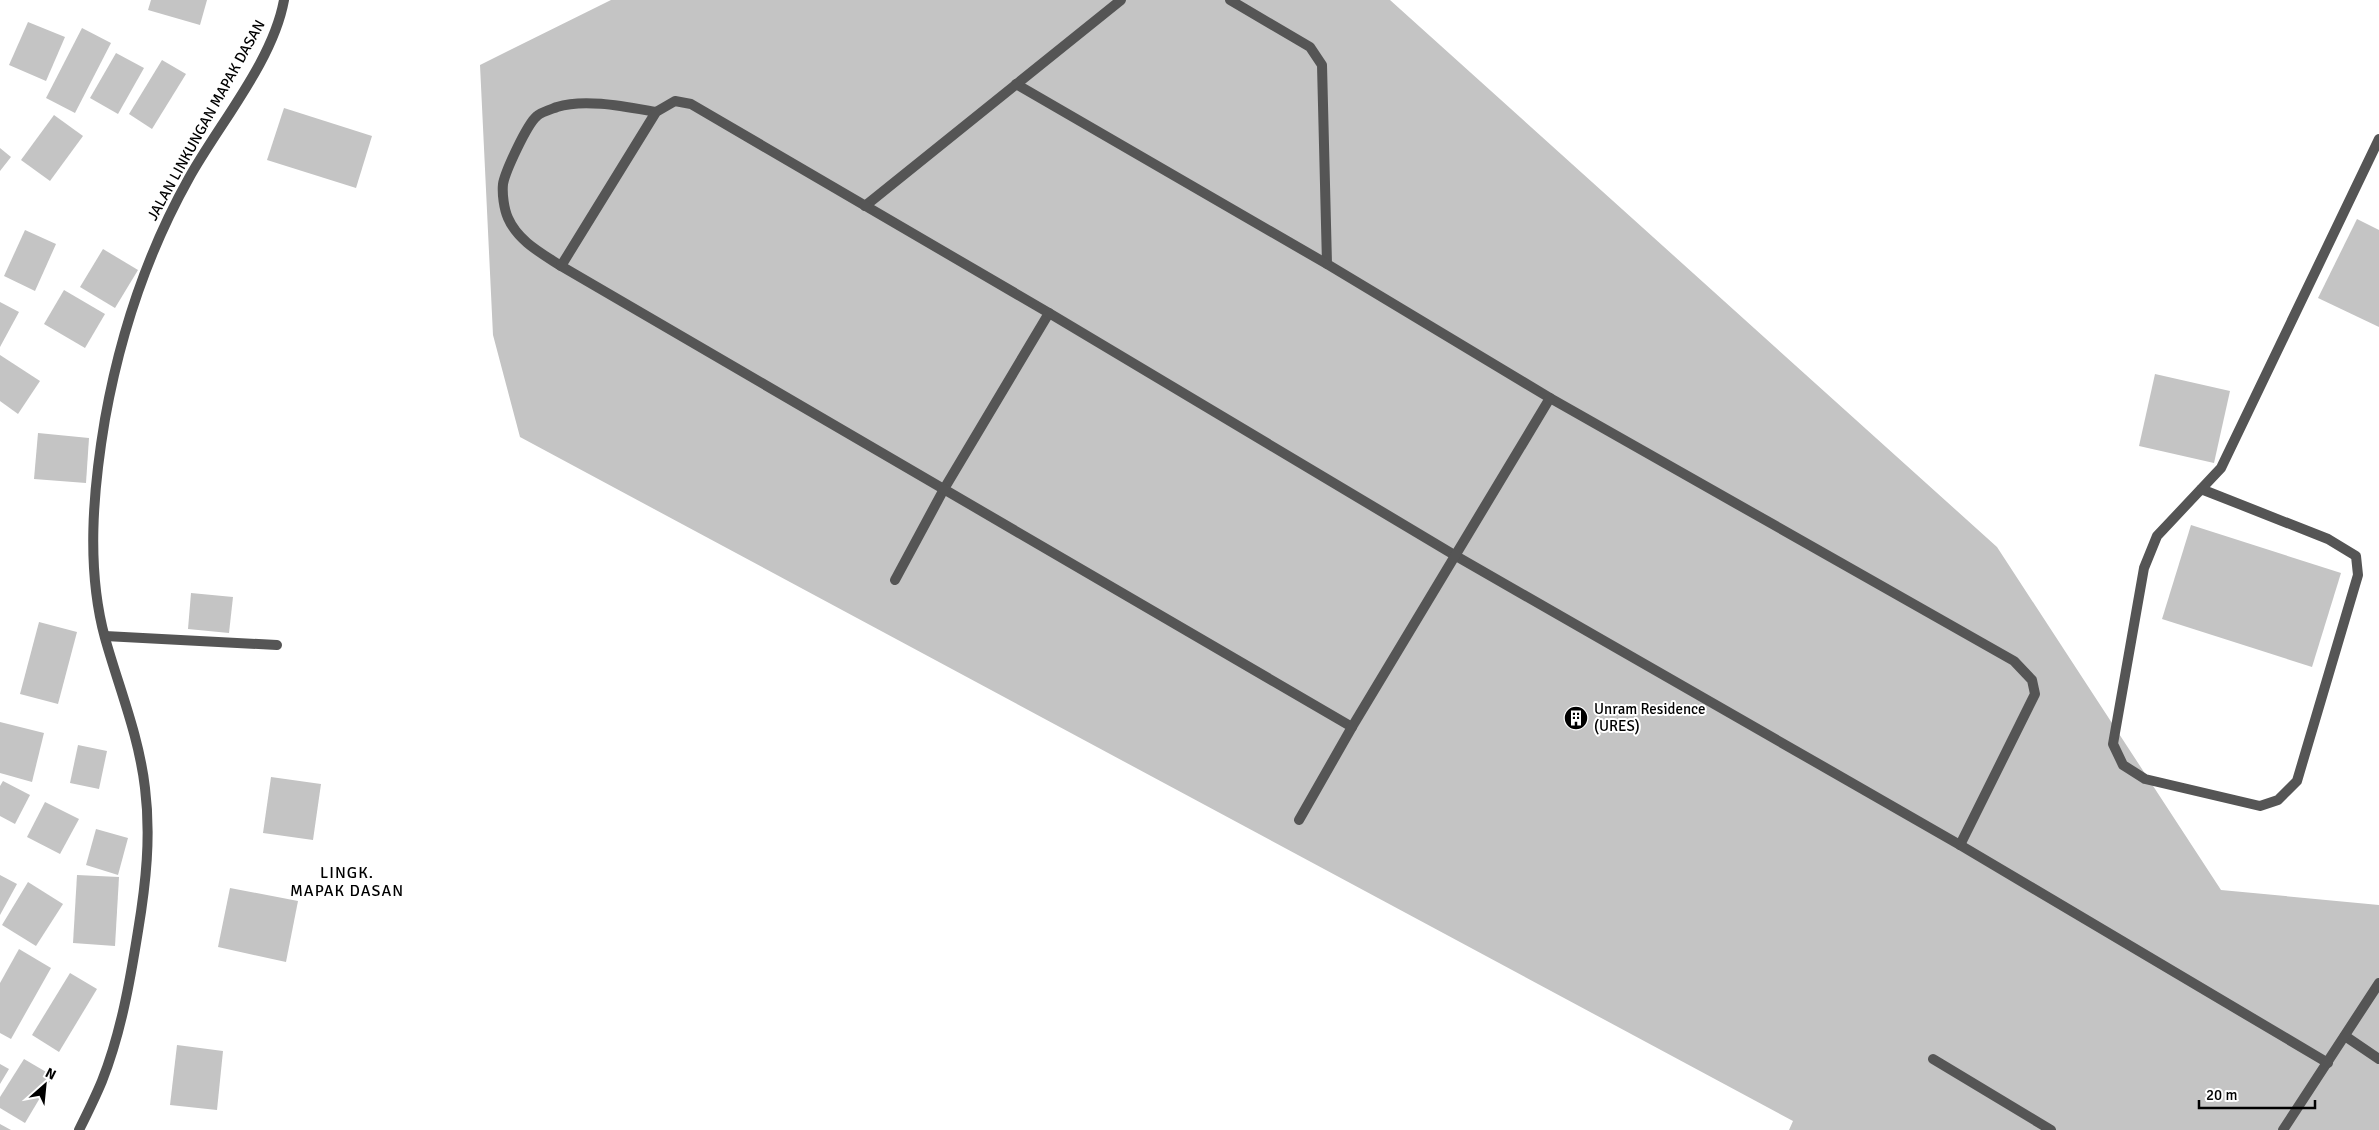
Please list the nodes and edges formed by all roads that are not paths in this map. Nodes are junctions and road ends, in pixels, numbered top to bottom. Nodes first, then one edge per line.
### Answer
1 (284, 0) edge
2 (1121, 0) edge
3 (1230, 0) edge
4 (1016, 84) junction
5 (656, 112) junction
6 (2379, 139) edge
7 (865, 206) junction
8 (1327, 264) junction
9 (561, 266) junction
10 (1049, 312) junction
11 (1550, 398) junction
12 (944, 489) junction
13 (2201, 489) junction
14 (1456, 556) junction
15 (894, 580) dead end
16 (105, 636) junction
17 (277, 645) dead end
18 (1352, 727) junction
19 (1299, 820) dead end
20 (1960, 845) junction
21 (2379, 983) edge
22 (2345, 1036) junction
23 (1933, 1059) dead end
24 (2379, 1059) edge
25 (2328, 1063) junction
26 (79, 1130) edge
27 (2052, 1130) edge
28 (2283, 1130) edge

1 - 16 street, JALAN LINKUNGAN MAPAK DASAN
2 - 4 street
3 - 8 street
4 - 7 street
4 - 8 street
5 - 7 street
5 - 9 street
5 - 9 street
6 - 13 street
7 - 10 street
8 - 11 street
9 - 12 street
10 - 12 street
10 - 14 street
11 - 14 street
11 - 20 street
12 - 15 street
12 - 18 street
13 - 13 street
14 - 18 street
14 - 20 street
16 - 17 street
16 - 26 street, JALAN LINKUNGAN MAPAK DASAN
18 - 19 street
20 - 25 street
21 - 22 street
22 - 24 street
22 - 25 street
23 - 27 street
25 - 28 street

